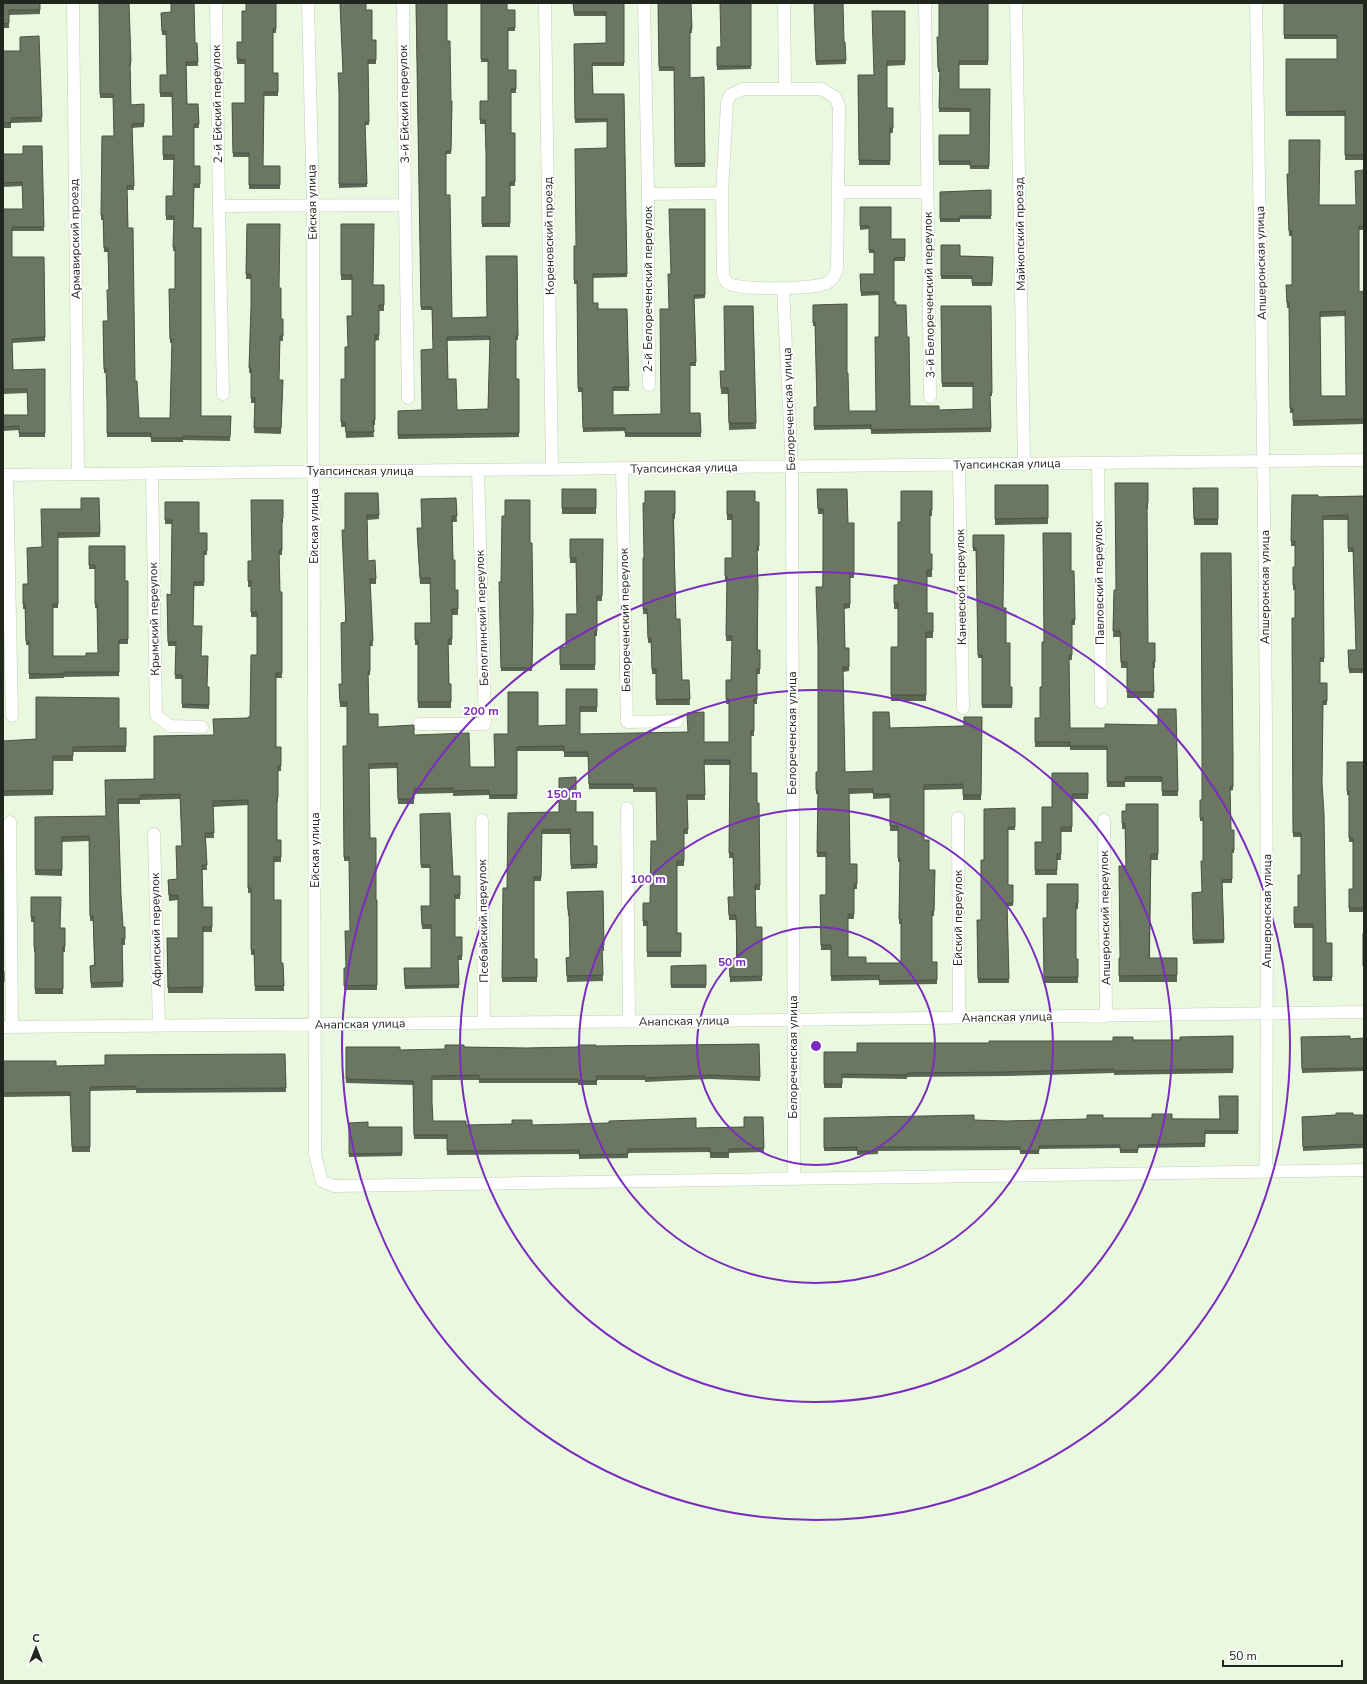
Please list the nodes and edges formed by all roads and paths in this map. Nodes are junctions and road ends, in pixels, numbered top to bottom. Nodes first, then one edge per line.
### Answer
1 (73, 3) edge
2 (216, 3) edge
3 (308, 3) edge
4 (403, 3) edge
5 (545, 3) edge
6 (644, 3) edge
7 (784, 3) edge
8 (924, 3) edge
9 (1016, 3) edge
10 (1256, 3) edge
11 (785, 89) junction
12 (838, 192) junction
13 (927, 192) junction
14 (722, 193) junction
15 (648, 194) junction
16 (405, 205) junction
17 (219, 206) junction
18 (313, 206) junction
19 (784, 288) junction
20 (649, 385) dead end
21 (223, 394) dead end
22 (930, 397) dead end
23 (408, 398) dead end
24 (1364, 460) edge
25 (1264, 461) junction
26 (1024, 464) junction
27 (1098, 464) junction
28 (959, 465) junction
29 (792, 467) junction
30 (622, 468) junction
31 (552, 469) junction
32 (478, 470) junction
33 (314, 471) junction
34 (152, 473) junction
35 (78, 474) junction
36 (5, 475) edge
37 (1101, 702) dead end
38 (963, 708) dead end
39 (12, 716) dead end
40 (677, 722) dead end
41 (419, 724) dead end
42 (202, 727) dead end
43 (627, 808) dead end
44 (958, 818) dead end
45 (482, 820) dead end
46 (1104, 820) dead end
47 (10, 822) dead end
48 (154, 834) dead end
49 (1364, 1012) edge
50 (1267, 1013) junction
51 (1106, 1016) junction
52 (959, 1018) junction
53 (793, 1020) junction
54 (484, 1022) junction
55 (629, 1022) junction
56 (316, 1024) junction
57 (159, 1026) junction
58 (8, 1027) edge
59 (1364, 1170) edge
60 (1266, 1172) junction
61 (794, 1178) junction

1 - 35 street, Армавирский проезд
2 - 17 street, 2-й Ейский переулок
3 - 18 street, Ейская улица
4 - 16 street, 3-й Ейский переулок
5 - 31 street, Кореновский проезд
6 - 15 street, 2-й Белореченский переулок
7 - 11 street
8 - 13 street, 3-й Белореченский переулок
9 - 26 street, Майкопский проезд
10 - 25 street, Апшеронская улица
11 - 12 street
11 - 14 street
12 - 13 street
12 - 19 street
13 - 22 street, 3-й Белореченский переулок
14 - 15 street, 2-й Белореченский переулок
14 - 19 street
15 - 20 street, 2-й Белореченский переулок
16 - 18 street
16 - 23 street, 3-й Ейский переулок
17 - 18 street
17 - 21 street, 2-й Ейский переулок
18 - 33 street, Ейская улица
19 - 29 street, Белореченская улица
24 - 25 street, Туапсинская улица
25 - 27 street, Туапсинская улица
25 - 50 street, Апшеронская улица
26 - 27 street, Туапсинская улица
26 - 28 street, Туапсинская улица
27 - 37 street, Павловский переулок
28 - 29 street, Туапсинская улица
28 - 38 street, Каневской переулок
29 - 30 street, Туапсинская улица
29 - 53 street, Белореченская улица
30 - 31 street, Туапсинская улица
30 - 40 street, Белореченский переулок
31 - 32 street, Туапсинская улица
32 - 33 street, Туапсинская улица
32 - 41 street, Белоглинский переулок
33 - 34 street, Туапсинская улица
33 - 56 street, Ейская улица
34 - 35 street, Туапсинская улица
34 - 42 street, Крымский переулок
35 - 36 street, Туапсинская улица
36 - 39 street
43 - 55 street
44 - 52 street, Ейский переулок
45 - 54 street, Псебайский переулок
46 - 51 street, Апшеронский переулок
47 - 58 street
48 - 57 street, Афипский переулок
49 - 50 street, Анапская улица
50 - 51 street, Анапская улица
50 - 60 street, Апшеронская улица
51 - 52 street, Анапская улица
52 - 53 street, Анапская улица
53 - 55 street, Анапская улица
53 - 61 street, Белореченская улица
54 - 55 street, Анапская улица
54 - 56 street, Анапская улица
56 - 57 street, Анапская улица
56 - 61 street, Ейская улица
57 - 58 street, Анапская улица
59 - 60 street
60 - 61 street

